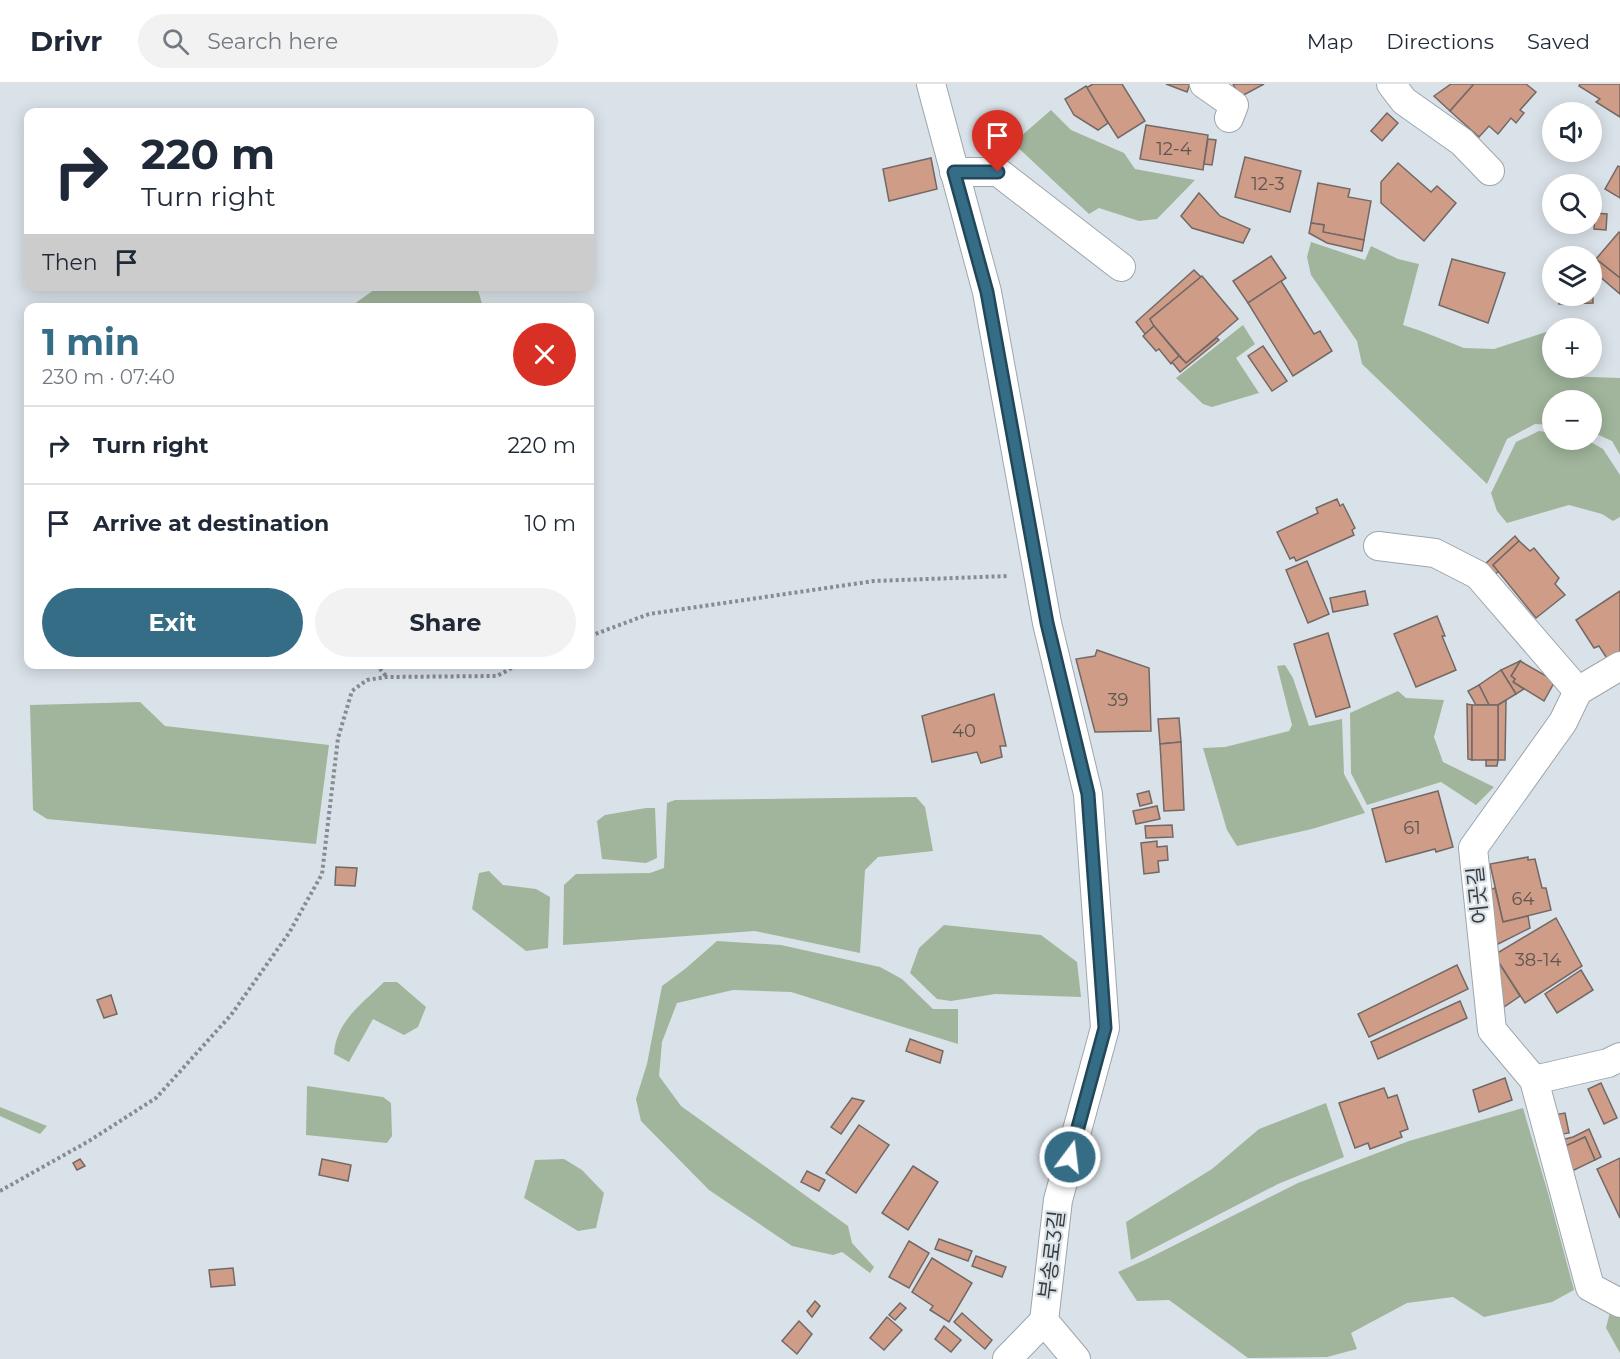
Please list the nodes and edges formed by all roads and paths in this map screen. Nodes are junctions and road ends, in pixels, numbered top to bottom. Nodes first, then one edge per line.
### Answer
1 (931, 84) edge
2 (1204, 84) edge
3 (1391, 84) edge
4 (1229, 118) dead end
5 (1490, 171) dead end
6 (954, 172) junction
7 (1121, 267) dead end
8 (1378, 546) dead end
9 (1038, 575) junction
10 (594, 635) edge
11 (1620, 666) edge
12 (380, 669) edge
13 (510, 669) edge
14 (387, 677) junction
15 (1578, 691) junction
16 (1620, 1057) edge
17 (1534, 1080) junction
18 (0, 1191) edge
19 (1620, 1303) edge
20 (1044, 1321) junction
21 (1007, 1359) edge
22 (1076, 1359) edge

1 - 6 street, 부송로3길
2 - 4 street
3 - 5 street
6 - 7 street
6 - 9 street, 부송로3길
8 - 15 street
9 - 10 path
9 - 20 street, 부송로3길
11 - 15 street
12 - 14 path
13 - 14 path
14 - 18 path
15 - 17 street, 어곳길
16 - 17 street
17 - 19 street, 어곳길
20 - 21 street
20 - 22 street, 부송로3길

